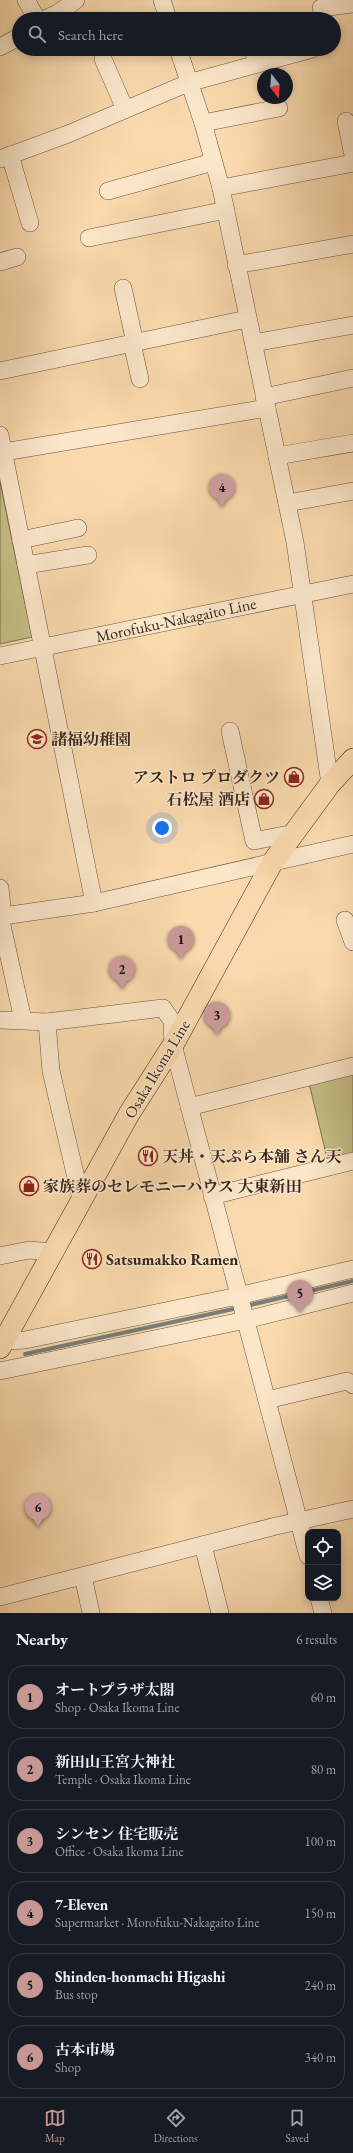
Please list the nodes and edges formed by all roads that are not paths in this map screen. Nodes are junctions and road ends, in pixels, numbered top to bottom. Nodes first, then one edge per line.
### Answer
1 (26, 0) edge
2 (76, 0) edge
3 (162, 0) edge
4 (353, 4) edge
5 (321, 9) edge
6 (33, 12) edge
7 (59, 12) edge
8 (166, 12) edge
9 (12, 41) edge
10 (0, 47) edge
11 (180, 56) edge
12 (255, 56) edge
13 (103, 59) dead end
14 (188, 83) junction
15 (279, 108) dead end
16 (125, 109) junction
17 (346, 121) dead end
18 (203, 123) junction
19 (353, 155) edge
20 (5, 157) edge
21 (213, 162) junction
22 (353, 163) edge
23 (221, 188) junction
24 (108, 191) dead end
25 (226, 210) junction
26 (32, 226) dead end
27 (89, 238) dead end
28 (353, 244) edge
29 (17, 257) dead end
30 (0, 262) edge
31 (236, 265) junction
32 (123, 288) dead end
33 (247, 319) junction
34 (353, 325) edge
35 (134, 343) junction
36 (254, 343) junction
37 (0, 371) edge
38 (353, 378) edge
39 (140, 379) dead end
40 (266, 403) junction
41 (0, 435) edge
42 (353, 442) edge
43 (4, 452) junction
44 (277, 456) junction
45 (353, 491) edge
46 (287, 502) junction
47 (78, 528) dead end
48 (21, 540) junction
49 (88, 555) dead end
50 (26, 565) junction
51 (353, 584) edge
52 (302, 594) junction
53 (42, 647) junction
54 (0, 656) edge
55 (230, 731) dead end
56 (353, 759) edge
57 (330, 784) junction
58 (295, 833) junction
59 (353, 844) edge
60 (272, 863) junction
61 (0, 888) edge
62 (94, 903) junction
63 (3, 916) junction
64 (345, 920) dead end
65 (353, 942) edge
66 (0, 1020) edge
67 (23, 1020) junction
68 (47, 1022) junction
69 (173, 1045) junction
70 (353, 1066) edge
71 (189, 1107) junction
72 (353, 1161) edge
73 (212, 1196) junction
74 (81, 1199) junction
75 (52, 1252) junction
76 (0, 1256) edge
77 (353, 1268) edge
78 (353, 1293) edge
79 (242, 1308) junction
80 (2, 1344) edge
81 (0, 1371) edge
82 (353, 1385) edge
83 (267, 1400) junction
84 (353, 1509) edge
85 (299, 1522) junction
86 (203, 1545) junction
87 (305, 1545) edge
88 (83, 1576) junction
89 (0, 1597) edge
90 (320, 1601) edge
91 (91, 1613) edge
92 (220, 1613) edge
93 (324, 1613) edge

1 - 6 street
2 - 7 street
3 - 8 street
4 - 5 street
9 - 10 street
11 - 14 street
12 - 14 street
13 - 16 street
14 - 16 street
14 - 18 street
15 - 18 street
16 - 20 street
17 - 19 street
18 - 21 street
20 - 26 street
21 - 23 street
21 - 24 street
22 - 23 street
23 - 25 street
25 - 27 street
25 - 31 street
28 - 31 street
29 - 30 street
31 - 33 street
32 - 35 street
33 - 35 street
33 - 36 street
34 - 36 street
35 - 37 street
35 - 39 street
36 - 40 street
38 - 40 street
40 - 43 street
40 - 44 street
41 - 43 street
42 - 44 street
43 - 48 street
44 - 46 street
45 - 46 street
46 - 52 street
47 - 48 street
48 - 50 street
49 - 50 street
50 - 53 street
51 - 52 street, Morofuku-Nakagaito Line
52 - 53 street, Morofuku-Nakagaito Line
52 - 57 street
53 - 54 street, Morofuku-Nakagaito Line
53 - 62 street
55 - 58 street
56 - 57 main road, Osaka Ikoma Line
57 - 58 main road, Osaka Ikoma Line
58 - 60 main road, Osaka Ikoma Line
59 - 60 street
60 - 62 street
60 - 69 main road, Osaka Ikoma Line
61 - 63 street
62 - 63 street
63 - 67 street
64 - 65 street
66 - 67 street
67 - 68 street
68 - 69 street
68 - 74 street
69 - 71 street
69 - 74 main road, Osaka Ikoma Line
70 - 71 street
71 - 73 street
72 - 73 street
73 - 79 street
74 - 75 main road, Osaka Ikoma Line
75 - 76 street
75 - 80 main road, Osaka Ikoma Line
77 - 79 street
78 - 79 street
79 - 80 street
79 - 81 street
79 - 83 street
82 - 83 street
83 - 85 street
84 - 85 street
85 - 86 street
85 - 87 street
86 - 88 street
86 - 92 street
88 - 89 street
88 - 91 street
90 - 93 street

